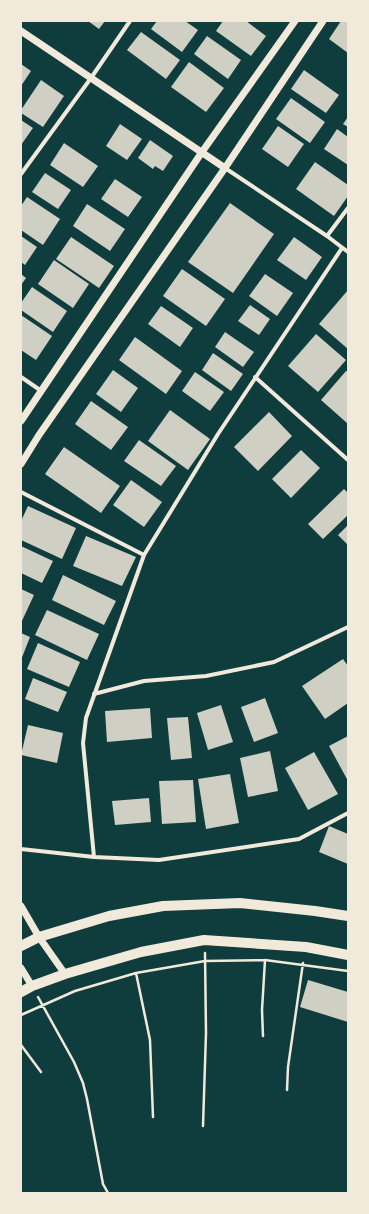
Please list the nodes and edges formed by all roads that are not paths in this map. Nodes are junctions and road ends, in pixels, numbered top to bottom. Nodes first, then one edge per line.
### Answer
1 (130, 21) edge
2 (295, 21) edge
3 (323, 21) edge
4 (21, 31) edge
5 (91, 78) junction
6 (202, 152) junction
7 (225, 168) junction
8 (21, 174) edge
9 (348, 208) edge
10 (327, 236) junction
11 (342, 248) junction
12 (348, 252) edge
13 (21, 377) edge
14 (255, 377) junction
15 (40, 390) junction
16 (21, 421) edge
17 (348, 460) edge
18 (21, 464) edge
19 (21, 492) edge
20 (144, 554) junction
21 (348, 627) edge
22 (94, 694) junction
23 (348, 813) edge
24 (21, 849) edge
25 (94, 857) junction
26 (21, 906) edge
27 (348, 916) edge
28 (39, 937) junction
29 (21, 946) edge
30 (348, 955) edge
31 (21, 968) edge
32 (65, 974) junction
33 (32, 986) junction
34 (21, 992) edge

1 - 5 street
2 - 6 street
3 - 7 street
4 - 5 street
5 - 6 street
5 - 8 street
6 - 7 street
6 - 15 street
7 - 10 street
7 - 18 street
9 - 10 street
10 - 11 street
11 - 12 street
11 - 14 street
13 - 15 street
14 - 17 street
14 - 20 street
15 - 16 street
19 - 20 street
20 - 22 street
21 - 22 street
22 - 25 street
23 - 25 street
24 - 25 street
26 - 28 street
27 - 28 main road
28 - 29 main road
28 - 32 street
30 - 32 main road
31 - 33 street
32 - 33 main road
33 - 34 main road

